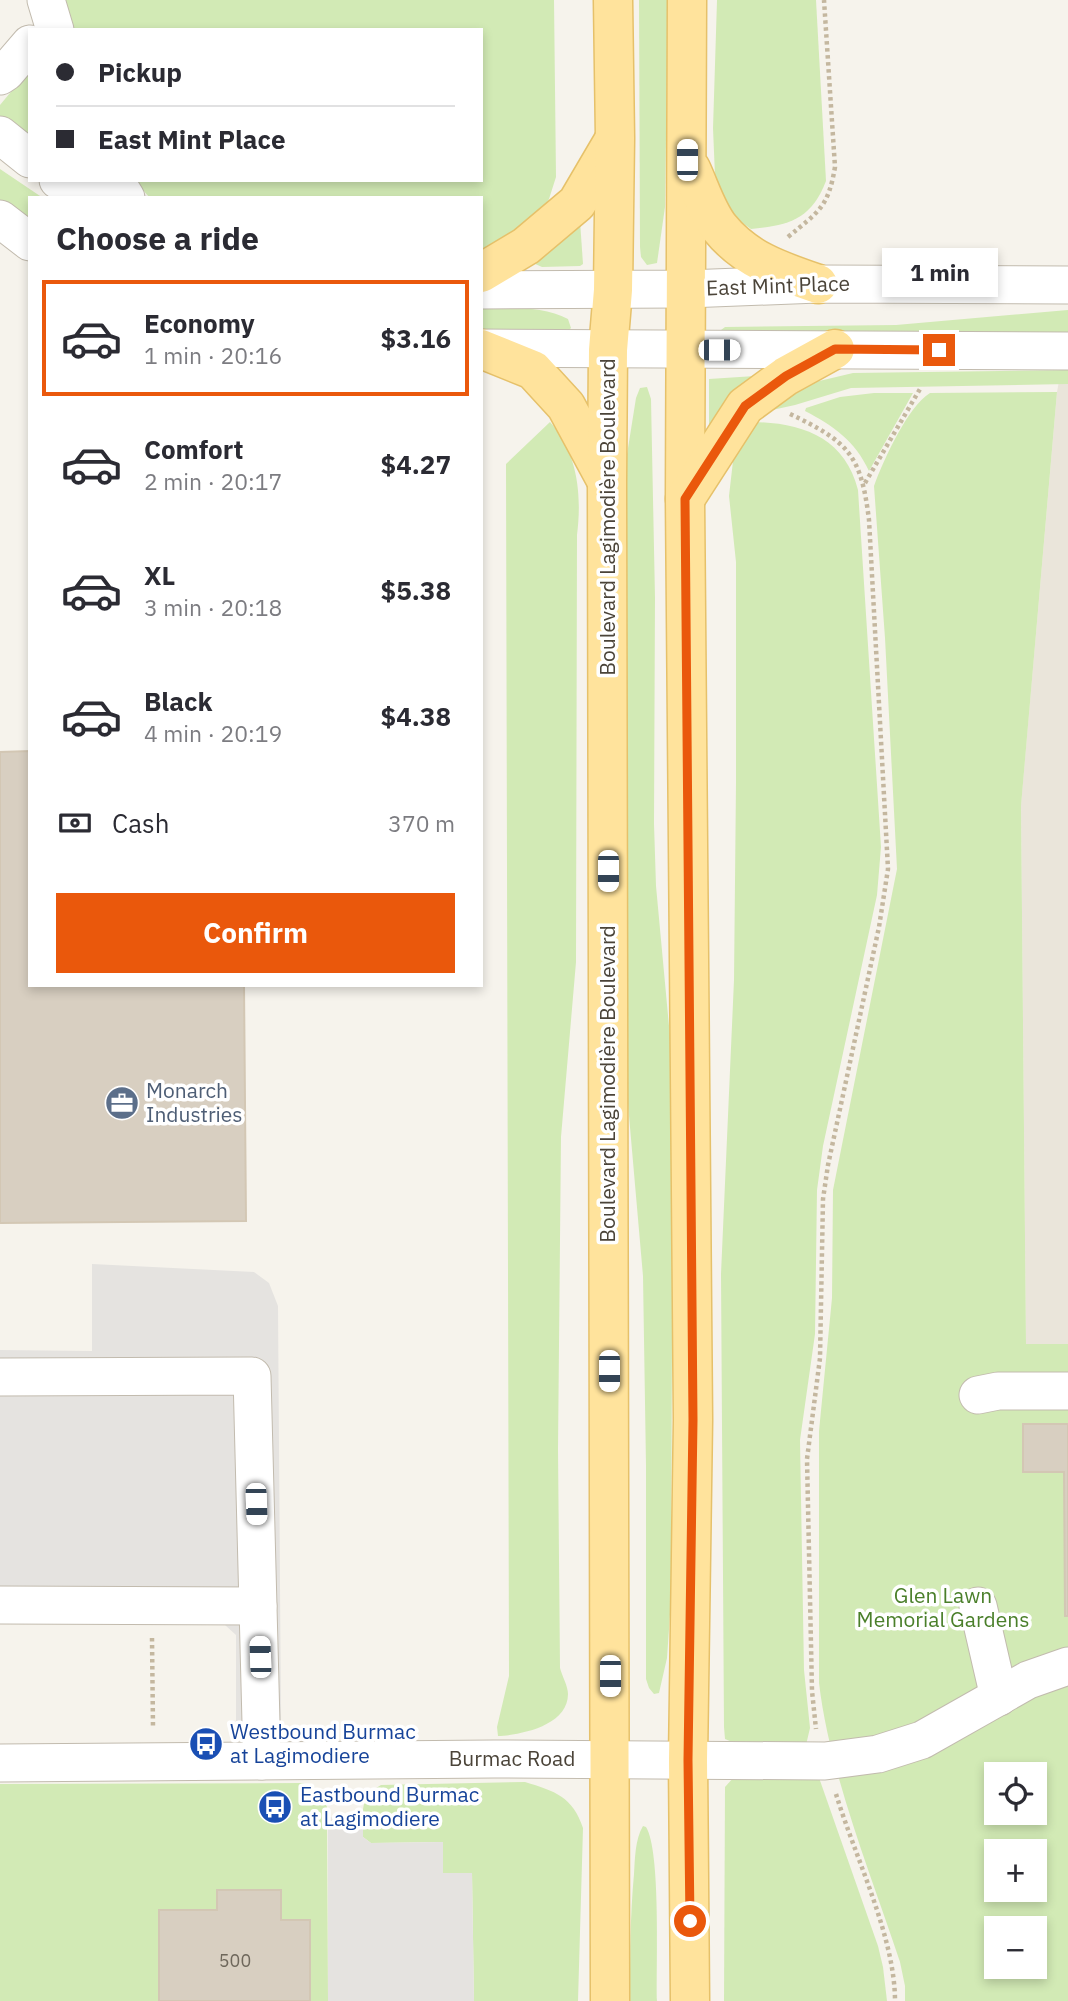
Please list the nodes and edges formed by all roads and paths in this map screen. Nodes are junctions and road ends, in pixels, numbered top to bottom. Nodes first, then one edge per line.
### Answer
1 (614, 0) edge
2 (687, 0) edge
3 (824, 0) edge
4 (28, 45) edge
5 (0, 76) edge
6 (0, 135) edge
7 (615, 138) junction
8 (28, 157) edge
9 (687, 160) junction
10 (61, 182) edge
11 (86, 196) edge
12 (0, 219) edge
13 (786, 239) dead end
14 (28, 240) edge
15 (483, 272) edge
16 (818, 284) junction
17 (1068, 285) edge
18 (687, 289) junction
19 (483, 290) edge
20 (613, 290) junction
21 (483, 349) edge
22 (835, 349) junction
23 (483, 350) edge
24 (608, 350) junction
25 (684, 350) junction
26 (1068, 351) edge
27 (920, 389) dead end
28 (789, 414) dead end
29 (607, 482) junction
30 (864, 484) junction
31 (685, 499) junction
32 (0, 1377) edge
33 (1068, 1391) edge
34 (978, 1395) dead end
35 (0, 1605) edge
36 (152, 1606) junction
37 (258, 1606) junction
38 (978, 1606) dead end
39 (1068, 1666) edge
40 (999, 1697) junction
41 (610, 1759) junction
42 (688, 1760) junction
43 (262, 1761) junction
44 (825, 1761) junction
45 (154, 1762) junction
46 (0, 1763) edge
47 (610, 2001) edge
48 (690, 2001) edge
49 (895, 2001) edge

1 - 7 main road, Boulevard Lagimodière Boulevard
2 - 9 main road
3 - 13 path
4 - 5 street
6 - 8 street
7 - 15 main road
7 - 20 main road, Boulevard Lagimodière Boulevard
9 - 16 main road
9 - 18 main road
10 - 11 street
12 - 14 street
16 - 17 street, East Mint Place
16 - 18 street, East Mint Place
18 - 20 street, East Mint Place
18 - 25 main road
19 - 20 street, East Mint Place
20 - 24 main road, Boulevard Lagimodière Boulevard
21 - 24 street
22 - 25 street
22 - 26 street
22 - 31 main road
23 - 29 main road
24 - 25 street
24 - 29 main road, Boulevard Lagimodière Boulevard
25 - 31 main road
27 - 30 path
28 - 30 path
29 - 41 main road, Boulevard Lagimodière Boulevard
30 - 44 path
31 - 42 main road
32 - 37 street
33 - 34 street
35 - 36 street
36 - 37 street
36 - 45 path
37 - 43 street
38 - 40 street
39 - 40 street, Burmac Road
40 - 44 street, Burmac Road
41 - 42 street, Burmac Road
41 - 43 street, Burmac Road
41 - 47 main road, Boulevard Lagimodière Boulevard
42 - 44 street, Burmac Road
42 - 48 main road
43 - 45 street, Burmac Road
44 - 49 path
45 - 46 street, Burmac Road

